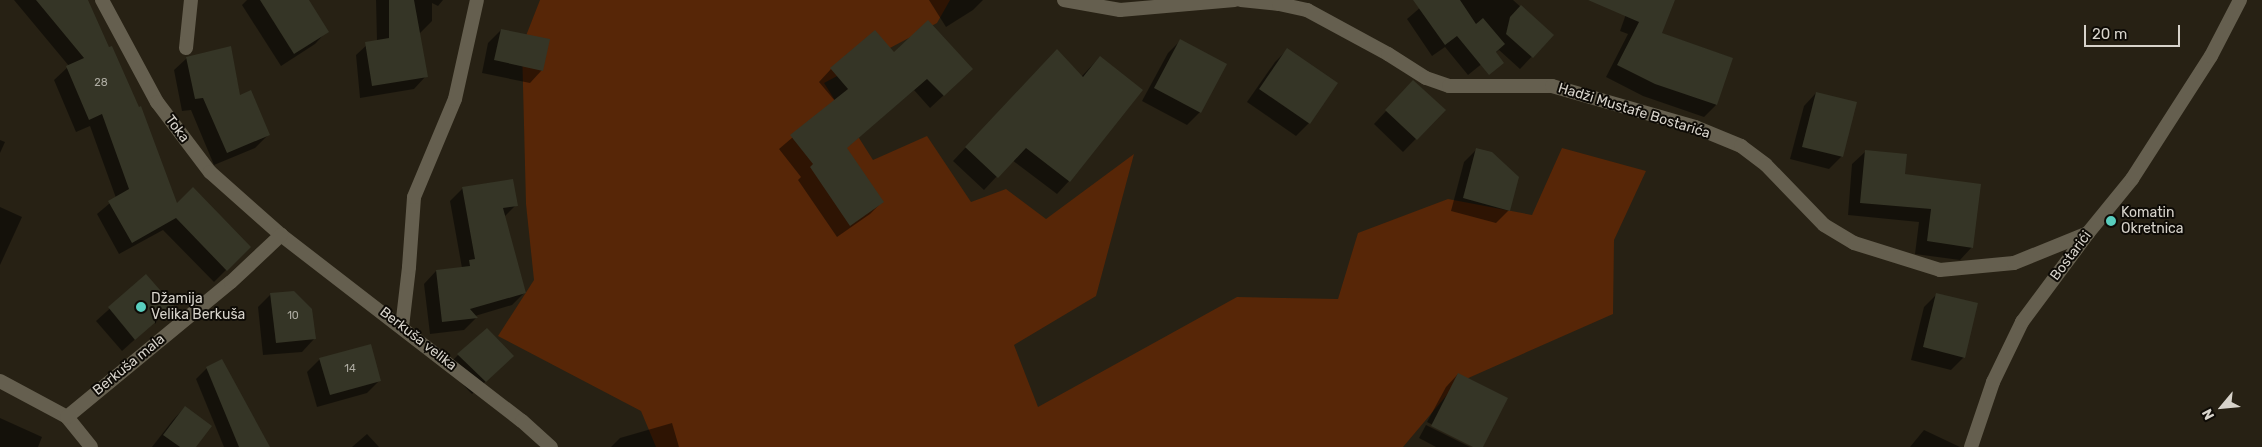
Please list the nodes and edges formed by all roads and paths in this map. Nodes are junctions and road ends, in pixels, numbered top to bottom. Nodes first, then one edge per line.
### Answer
1 (102, 0) edge
2 (190, 0) edge
3 (477, 0) edge
4 (1064, 0) edge
5 (1235, 0) edge
6 (1241, 0) edge
7 (2240, 0) edge
8 (186, 48) dead end
9 (2088, 233) junction
10 (281, 235) junction
11 (402, 327) junction
12 (0, 381) edge
13 (67, 416) junction
14 (91, 447) edge
15 (551, 447) edge
16 (1971, 447) edge

1 - 10 street, Toka
2 - 8 street
3 - 11 street
4 - 5 street
6 - 9 street, Hadži Mustafe Bostarića
7 - 9 street, Bostarići
9 - 16 street, Bostarići
10 - 11 street, Berkuša velika
10 - 13 street, Berkuša mala
11 - 15 street, Berkuša velika
12 - 13 street
13 - 14 street

